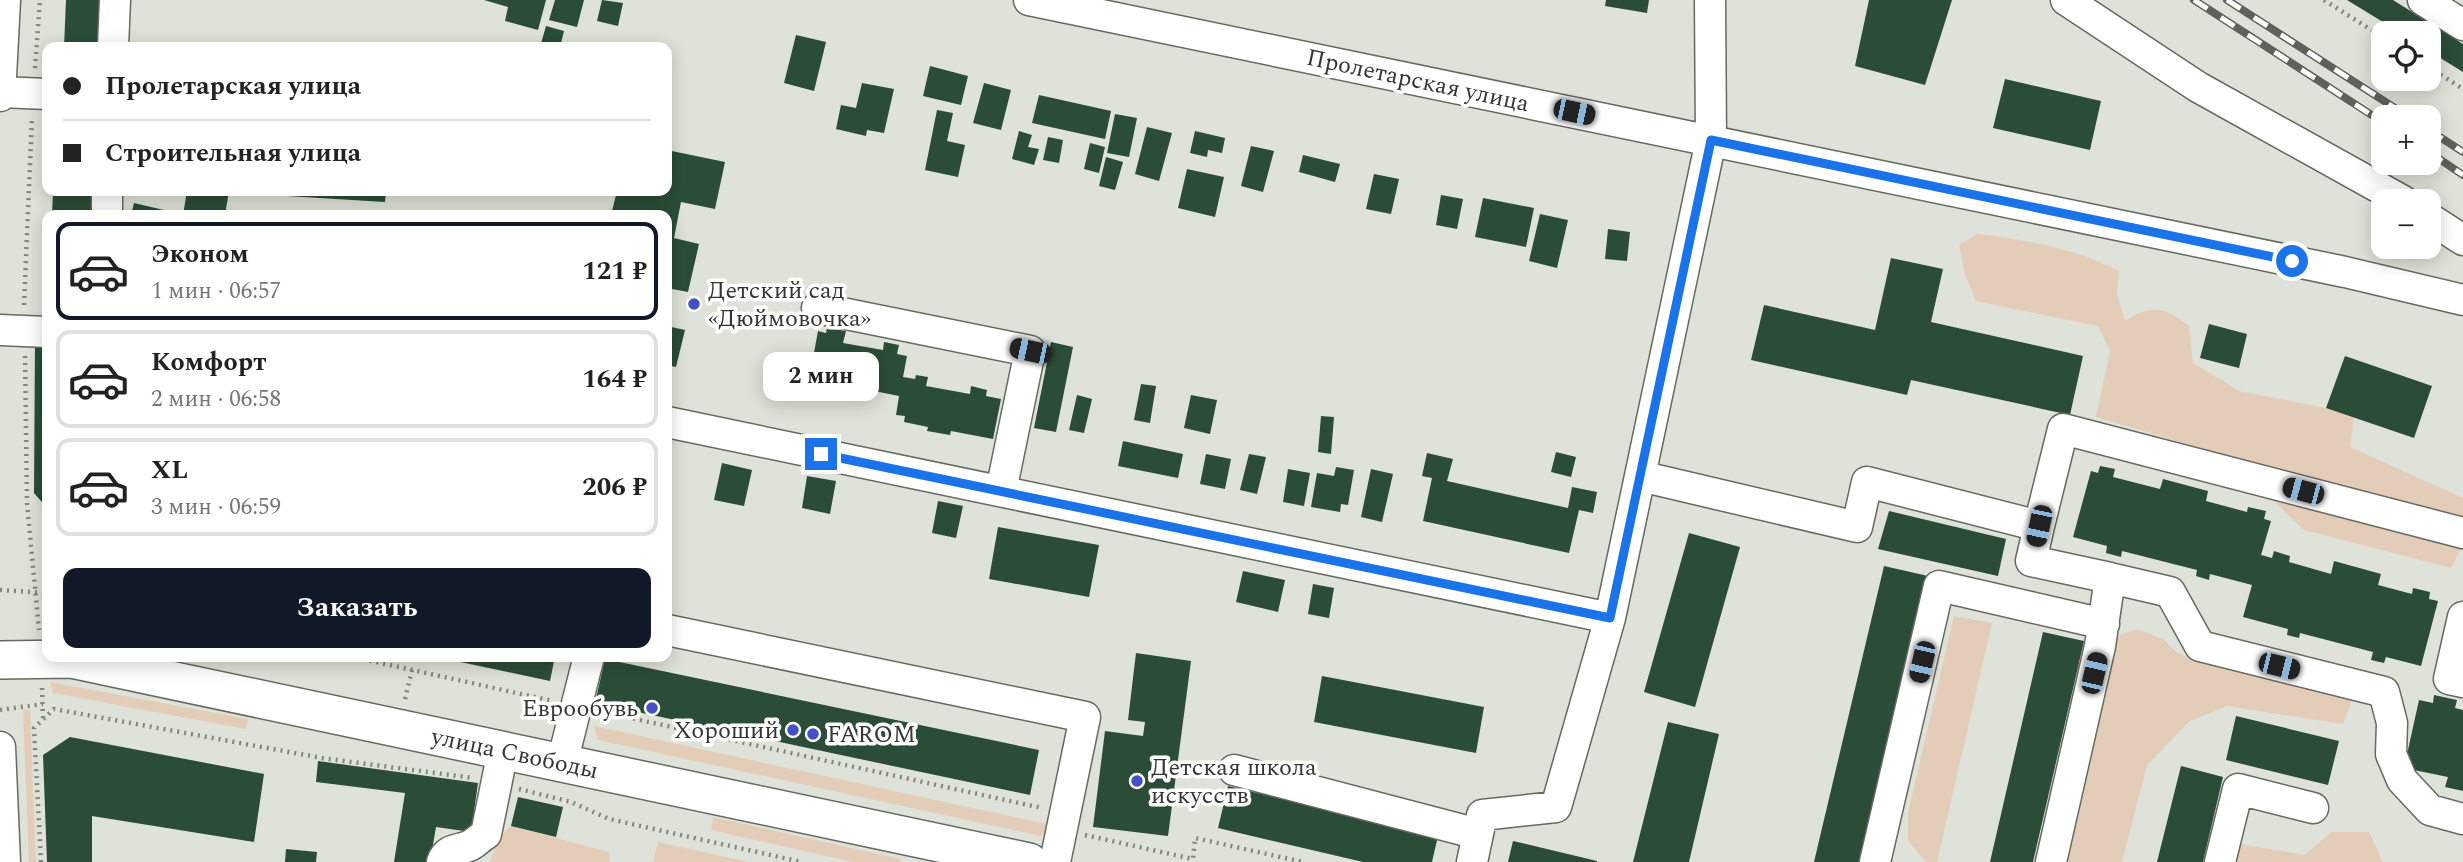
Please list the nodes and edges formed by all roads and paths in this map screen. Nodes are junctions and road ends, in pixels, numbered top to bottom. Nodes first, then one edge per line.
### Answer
1 (5, 0) edge
2 (115, 0) edge
3 (1029, 0) edge
4 (1710, 0) edge
5 (2066, 0) edge
6 (2324, 0) edge
7 (2423, 0) edge
8 (2463, 25) edge
9 (2371, 30) edge
10 (113, 42) edge
11 (2441, 75) edge
12 (2463, 89) edge
13 (0, 94) edge
14 (42, 94) edge
15 (1711, 140) junction
16 (2381, 189) edge
17 (2441, 226) edge
18 (2463, 240) edge
19 (2463, 300) edge
20 (817, 309) dead end
21 (0, 330) edge
22 (42, 332) edge
23 (672, 423) edge
24 (1640, 476) junction
25 (1001, 491) junction
26 (2039, 526) junction
27 (2463, 533) edge
28 (2110, 578) junction
29 (0, 590) edge
30 (42, 592) edge
31 (2463, 617) edge
32 (1610, 618) junction
33 (2104, 624) junction
34 (672, 631) edge
35 (42, 659) edge
36 (0, 660) edge
37 (83, 662) edge
38 (376, 662) edge
39 (588, 662) edge
40 (412, 670) junction
41 (2463, 682) edge
42 (405, 700) dead end
43 (43, 704) dead end
44 (577, 706) junction
45 (0, 710) edge
46 (0, 747) edge
47 (562, 763) junction
48 (501, 767) junction
49 (1234, 770) dead end
50 (2313, 808) dead end
51 (2463, 819) edge
52 (1063, 821) junction
53 (1475, 848) edge
54 (1193, 860) edge
55 (5, 862) edge
56 (41, 862) edge
57 (442, 862) edge
58 (802, 862) edge
59 (1029, 862) edge
60 (1055, 862) edge
61 (1303, 862) edge
62 (1875, 862) edge
63 (2051, 862) edge
64 (2220, 862) edge

1 - 13 street
2 - 10 street
3 - 15 street, Пролетарская улица
4 - 15 street
5 - 16 street
6 - 9 path
7 - 8 street
11 - 12 path
13 - 14 street
15 - 19 street, Пролетарская улица
15 - 24 street
17 - 18 street
20 - 25 street
21 - 22 street
23 - 25 street
24 - 26 street
24 - 32 street
25 - 32 street
26 - 27 street
26 - 28 street
28 - 33 street
28 - 51 street
29 - 30 path
31 - 41 street
32 - 53 street
33 - 62 street
33 - 63 street
34 - 52 street
35 - 36 main road, улица Свободы
37 - 48 main road, улица Свободы
38 - 40 path
39 - 44 street
40 - 42 path
40 - 44 path
43 - 45 path
44 - 47 street
44 - 52 path
46 - 55 street
47 - 48 main road, улица Свободы
47 - 59 main road, улица Свободы
48 - 56 path
48 - 57 street
48 - 58 path
49 - 53 street
50 - 64 street
52 - 54 path
52 - 60 street
54 - 61 path

